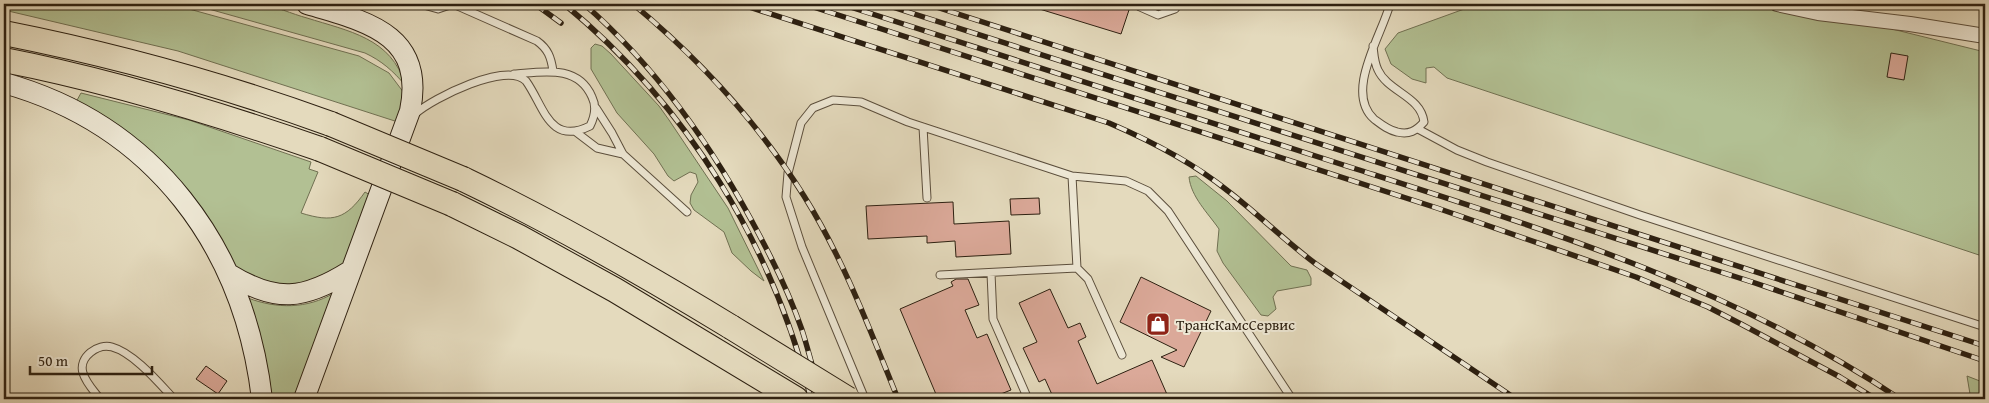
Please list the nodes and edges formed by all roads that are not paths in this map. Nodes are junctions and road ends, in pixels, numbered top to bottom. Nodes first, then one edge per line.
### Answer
1 (307, 4) edge
2 (420, 4) edge
3 (453, 4) edge
4 (1137, 4) edge
5 (1179, 4) edge
6 (1390, 4) edge
7 (1777, 4) edge
8 (4, 33) edge
9 (1985, 36) edge
10 (1374, 46) junction
11 (4, 60) edge
12 (554, 71) junction
13 (514, 74) junction
14 (4, 83) edge
15 (596, 107) junction
16 (405, 123) junction
17 (923, 127) junction
18 (1418, 128) junction
19 (576, 132) junction
20 (623, 154) junction
21 (1072, 176) junction
22 (927, 198) dead end
23 (687, 212) dead end
24 (1076, 268) junction
25 (350, 271) junction
26 (991, 273) junction
27 (229, 274) junction
28 (940, 275) dead end
29 (1985, 326) edge
30 (1122, 355) dead end
31 (100, 399) edge
32 (174, 399) edge
33 (262, 399) edge
34 (304, 399) edge
35 (796, 399) edge
36 (848, 399) edge
37 (865, 399) edge
38 (1028, 399) edge
39 (1292, 399) edge

1 - 16 main road
2 - 3 lane
3 - 12 lane
4 - 5 lane
6 - 10 lane
7 - 9 street
8 - 36 highway, bridge
10 - 18 lane
10 - 18 lane
11 - 35 highway, bridge
12 - 13 lane
12 - 15 lane
13 - 16 lane
13 - 19 lane
14 - 27 main road
15 - 19 lane
15 - 20 lane
16 - 25 main road
17 - 21 lane
17 - 22 lane
17 - 37 lane
18 - 29 lane
19 - 20 lane
20 - 23 lane
21 - 24 lane
21 - 39 lane
24 - 26 lane
24 - 30 lane
25 - 27 main road
25 - 34 main road
26 - 28 lane
26 - 38 lane
27 - 33 main road
31 - 32 lane

